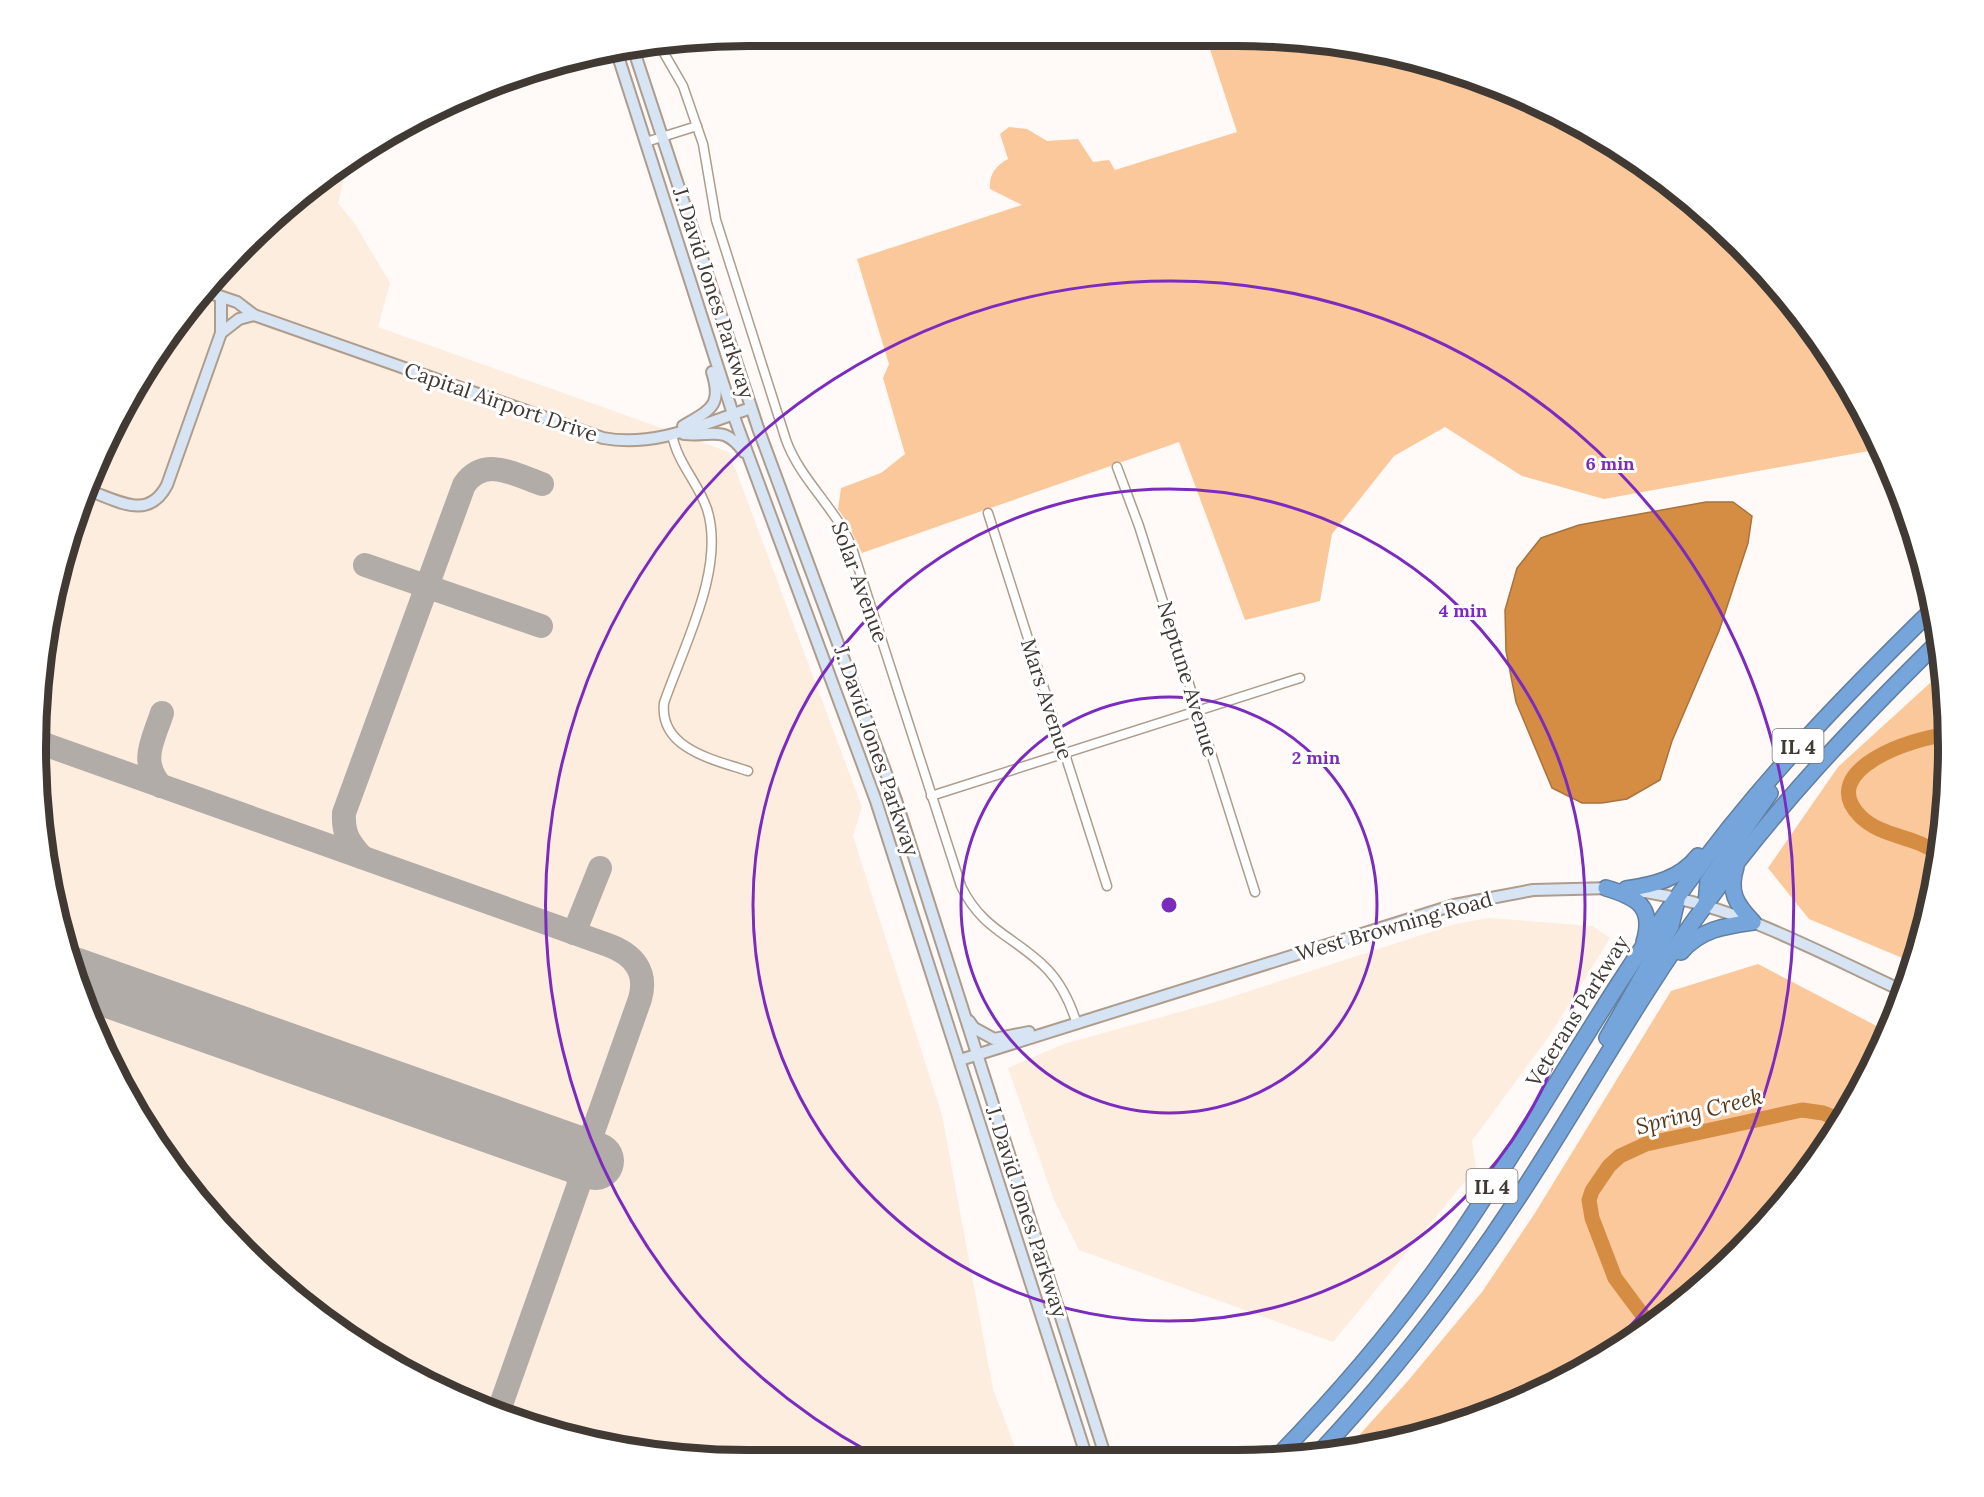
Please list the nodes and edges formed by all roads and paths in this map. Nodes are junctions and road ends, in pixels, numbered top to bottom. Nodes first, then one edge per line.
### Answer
1 (663, 52) edge
2 (636, 56) edge
3 (619, 59) edge
4 (697, 126) junction
5 (663, 137) junction
6 (646, 142) junction
7 (689, 277) junction
8 (214, 295) edge
9 (221, 297) junction
10 (255, 315) junction
11 (221, 333) junction
12 (751, 408) junction
13 (733, 414) junction
14 (675, 434) junction
15 (752, 464) junction
16 (1117, 466) dead end
17 (95, 493) edge
18 (988, 513) dead end
19 (1925, 617) edge
20 (1930, 650) edge
21 (1300, 678) dead end
22 (1843, 697) junction
23 (1197, 710) junction
24 (1065, 752) junction
25 (748, 771) dead end
26 (1761, 790) junction
27 (931, 796) junction
28 (1737, 863) junction
29 (1107, 886) dead end
30 (1606, 888) junction
31 (1626, 889) junction
32 (1255, 892) dead end
33 (1677, 897) junction
34 (1706, 904) junction
35 (1753, 922) junction
36 (1641, 948) junction
37 (1895, 988) edge
38 (964, 1014) junction
39 (1632, 1016) junction
40 (1077, 1024) junction
41 (1062, 1029) junction
42 (978, 1055) junction
43 (960, 1060) junction
44 (1586, 1090) junction
45 (1327, 1444) edge
46 (1285, 1449) edge
47 (1084, 1450) edge
48 (1103, 1450) edge

1 - 4 street, Solar Avenue
2 - 5 main road, J. David Jones Parkway
3 - 6 main road, J. David Jones Parkway
4 - 5 street
4 - 27 street, Solar Avenue
5 - 6 street
5 - 12 main road, J. David Jones Parkway
6 - 7 main road, J. David Jones Parkway
7 - 13 main road, J. David Jones Parkway
7 - 14 main road
8 - 9 main road, Capital Airport Drive
9 - 10 main road, Capital Airport Drive
9 - 11 main road
10 - 11 main road
10 - 14 main road, Capital Airport Drive
11 - 17 main road
12 - 13 main road, Capital Airport Drive
12 - 38 main road, J. David Jones Parkway
13 - 14 main road, Capital Airport Drive
13 - 15 main road, J. David Jones Parkway
14 - 15 main road
14 - 25 street
15 - 43 main road, J. David Jones Parkway
16 - 23 street, Neptune Avenue
18 - 24 street, Mars Avenue
19 - 22 highway, Veterans Parkway / IL 4
20 - 28 highway, IL 4
21 - 23 street
22 - 26 highway, Veterans Parkway / IL 4
22 - 34 highway
23 - 24 street
23 - 32 street, Neptune Avenue
24 - 27 street
24 - 29 street, Mars Avenue
26 - 31 highway
26 - 33 highway, Veterans Parkway / IL 4
27 - 40 street, Solar Avenue
28 - 34 highway, IL 4
28 - 35 highway
30 - 31 main road, West Browning Road
30 - 36 highway
30 - 40 main road, West Browning Road
31 - 33 main road, West Browning Road
33 - 34 main road, West Browning Road
33 - 36 highway, Veterans Parkway / IL 4
33 - 44 highway
34 - 35 main road, West Browning Road
34 - 39 highway, IL 4
35 - 37 main road, West Browning Road
35 - 39 highway
36 - 46 highway, Veterans Parkway / IL 4
38 - 41 main road
38 - 42 main road, J. David Jones Parkway
39 - 44 highway, IL 4
40 - 41 main road, West Browning Road
41 - 42 main road, West Browning Road
42 - 43 main road, West Browning Road
42 - 48 main road, J. David Jones Parkway
43 - 47 main road, J. David Jones Parkway
44 - 45 highway, IL 4

